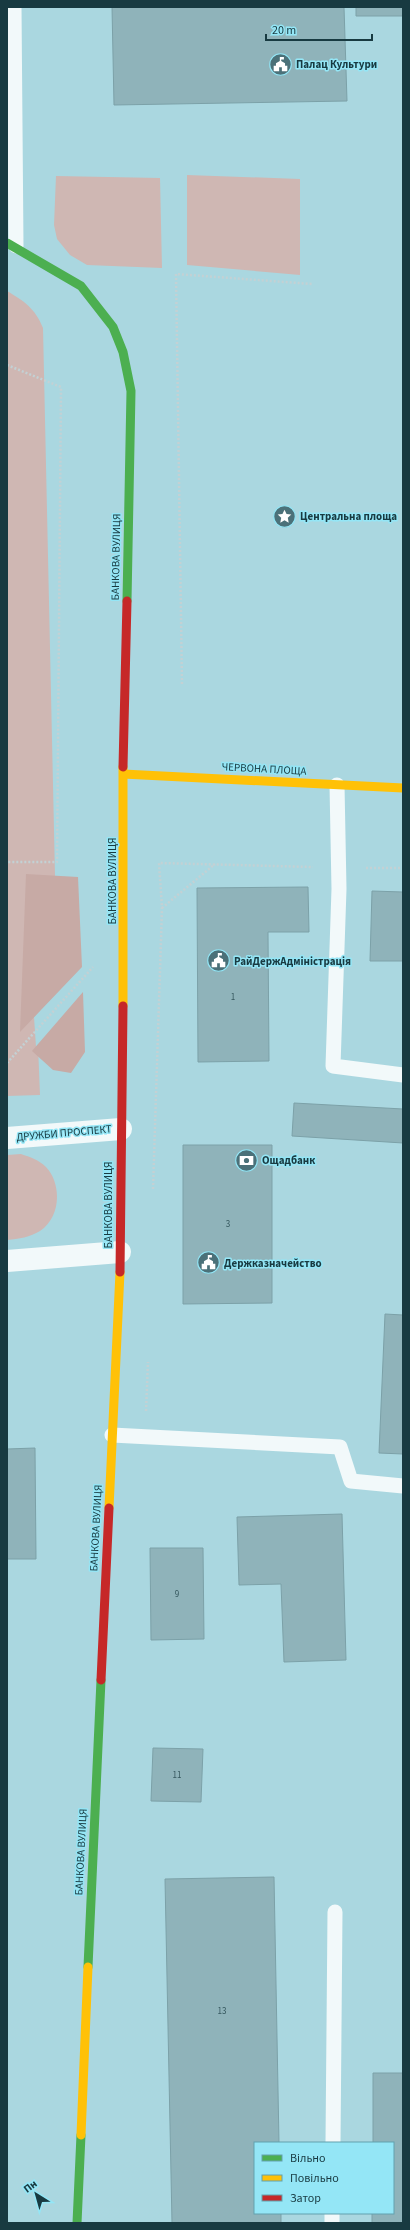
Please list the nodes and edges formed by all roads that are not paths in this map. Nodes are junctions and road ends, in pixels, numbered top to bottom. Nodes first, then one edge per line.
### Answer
1 (14, 7) edge
2 (11, 244) edge
3 (123, 774) junction
4 (337, 785) junction
5 (403, 788) edge
6 (403, 1075) edge
7 (121, 1129) junction
8 (7, 1138) edge
9 (120, 1252) junction
10 (7, 1262) edge
11 (112, 1434) junction
12 (403, 1486) edge
13 (335, 1912) dead end
14 (333, 2142) edge
15 (77, 2223) edge

1 - 2 lane
2 - 3 street, БАНКОВА ВУЛИЦЯ
3 - 4 street, ЧЕРВОНА ПЛОЩА
3 - 7 street, БАНКОВА ВУЛИЦЯ
4 - 5 street, ЧЕРВОНА ПЛОЩА
4 - 6 lane
7 - 8 street, ДРУЖБИ ПРОСПЕКТ
7 - 9 street, БАНКОВА ВУЛИЦЯ
9 - 10 street
9 - 11 street, БАНКОВА ВУЛИЦЯ
11 - 12 lane
11 - 15 street, БАНКОВА ВУЛИЦЯ
13 - 14 lane

